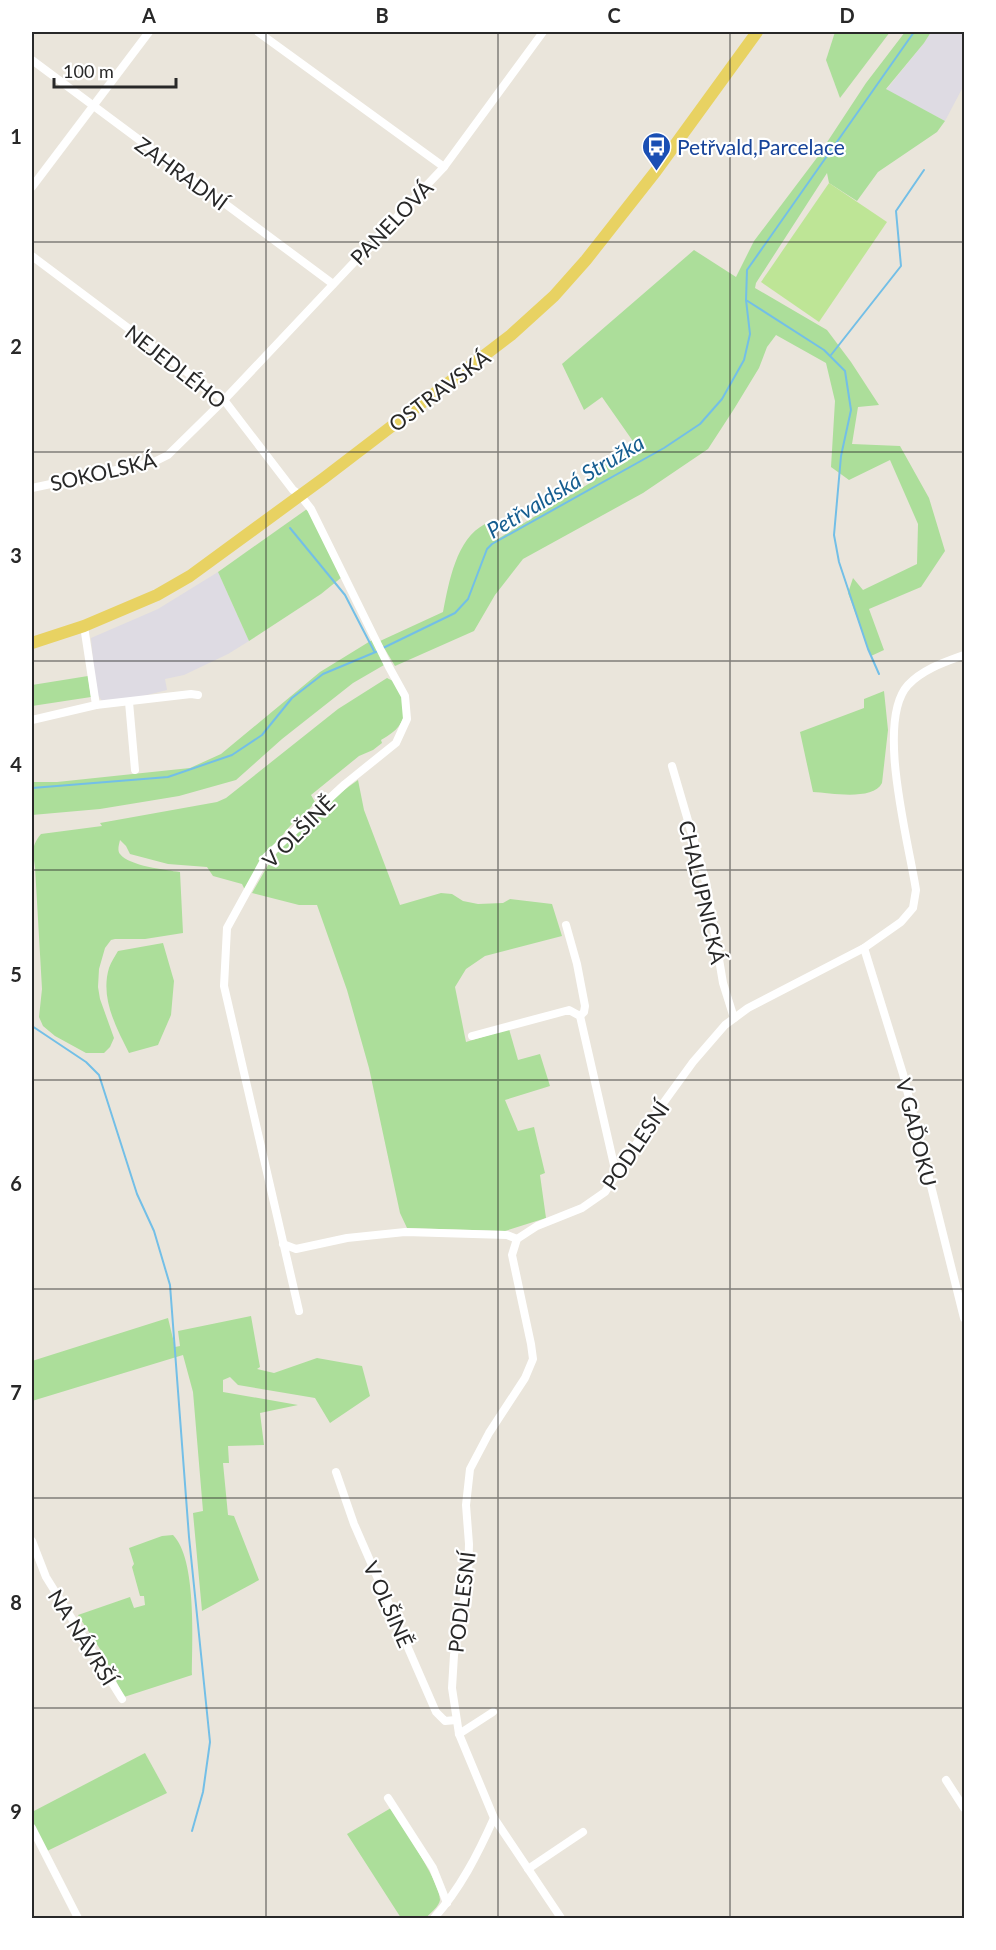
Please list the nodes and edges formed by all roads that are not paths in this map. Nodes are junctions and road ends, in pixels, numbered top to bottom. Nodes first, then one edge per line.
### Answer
1 (149, 32) edge
2 (258, 32) edge
3 (543, 32) edge
4 (757, 32) edge
5 (32, 60) edge
6 (93, 107) junction
7 (444, 167) junction
8 (32, 187) edge
9 (32, 256) edge
10 (333, 284) junction
11 (224, 400) junction
12 (32, 488) edge
13 (300, 495) junction
14 (84, 626) junction
15 (32, 643) edge
16 (964, 655) edge
17 (198, 695) dead end
18 (129, 702) junction
19 (96, 705) junction
20 (32, 720) edge
21 (672, 766) dead end
22 (135, 770) dead end
23 (566, 925) dead end
24 (864, 948) junction
25 (580, 1016) junction
26 (734, 1018) junction
27 (472, 1036) dead end
28 (620, 1171) junction
29 (517, 1239) junction
30 (283, 1244) junction
31 (299, 1311) dead end
32 (964, 1318) edge
33 (336, 1472) dead end
34 (32, 1541) edge
35 (122, 1699) dead end
36 (494, 1712) dead end
37 (456, 1720) junction
38 (459, 1734) junction
39 (946, 1780) dead end
40 (388, 1798) dead end
41 (964, 1808) edge
42 (494, 1818) junction
43 (32, 1828) edge
44 (583, 1832) dead end
45 (528, 1869) junction
46 (447, 1903) junction
47 (78, 1918) edge
48 (434, 1918) edge
49 (561, 1918) edge

1 - 6 street
2 - 7 street
3 - 7 street, PANELOVÁ
4 - 13 main road, OSTRAVSKÁ
5 - 6 street, ZAHRADNÍ
6 - 8 street
6 - 10 street, ZAHRADNÍ
7 - 10 street, PANELOVÁ
9 - 11 street, NEJEDLÉHO
10 - 11 street, PANELOVÁ
11 - 12 street, SOKOLSKÁ
11 - 13 street, NEJEDLÉHO
13 - 14 main road, OSTRAVSKÁ
13 - 30 street, V OLŠINĚ
14 - 15 main road, OSTRAVSKÁ
14 - 19 street
16 - 24 street, PODLESNÍ
17 - 18 street
18 - 19 street
18 - 22 street
19 - 20 street
21 - 26 street, CHALUPNICKÁ
23 - 25 street
24 - 26 street, PODLESNÍ
24 - 32 street, V GAĎOKU
25 - 27 street
25 - 28 street
26 - 28 street, PODLESNÍ
28 - 29 street, PODLESNÍ
29 - 30 street
29 - 37 street, PODLESNÍ
30 - 31 street, V OLŠINĚ
33 - 37 street, V OLŠINĚ
34 - 35 street, NA NÁVRŠÍ
36 - 38 street
37 - 38 street, PODLESNÍ
38 - 42 street, PODLESNÍ
39 - 41 street
40 - 46 street
42 - 45 street, PODLESNÍ
42 - 46 street
43 - 47 street
44 - 45 street
45 - 49 street, PODLESNÍ
46 - 48 street

